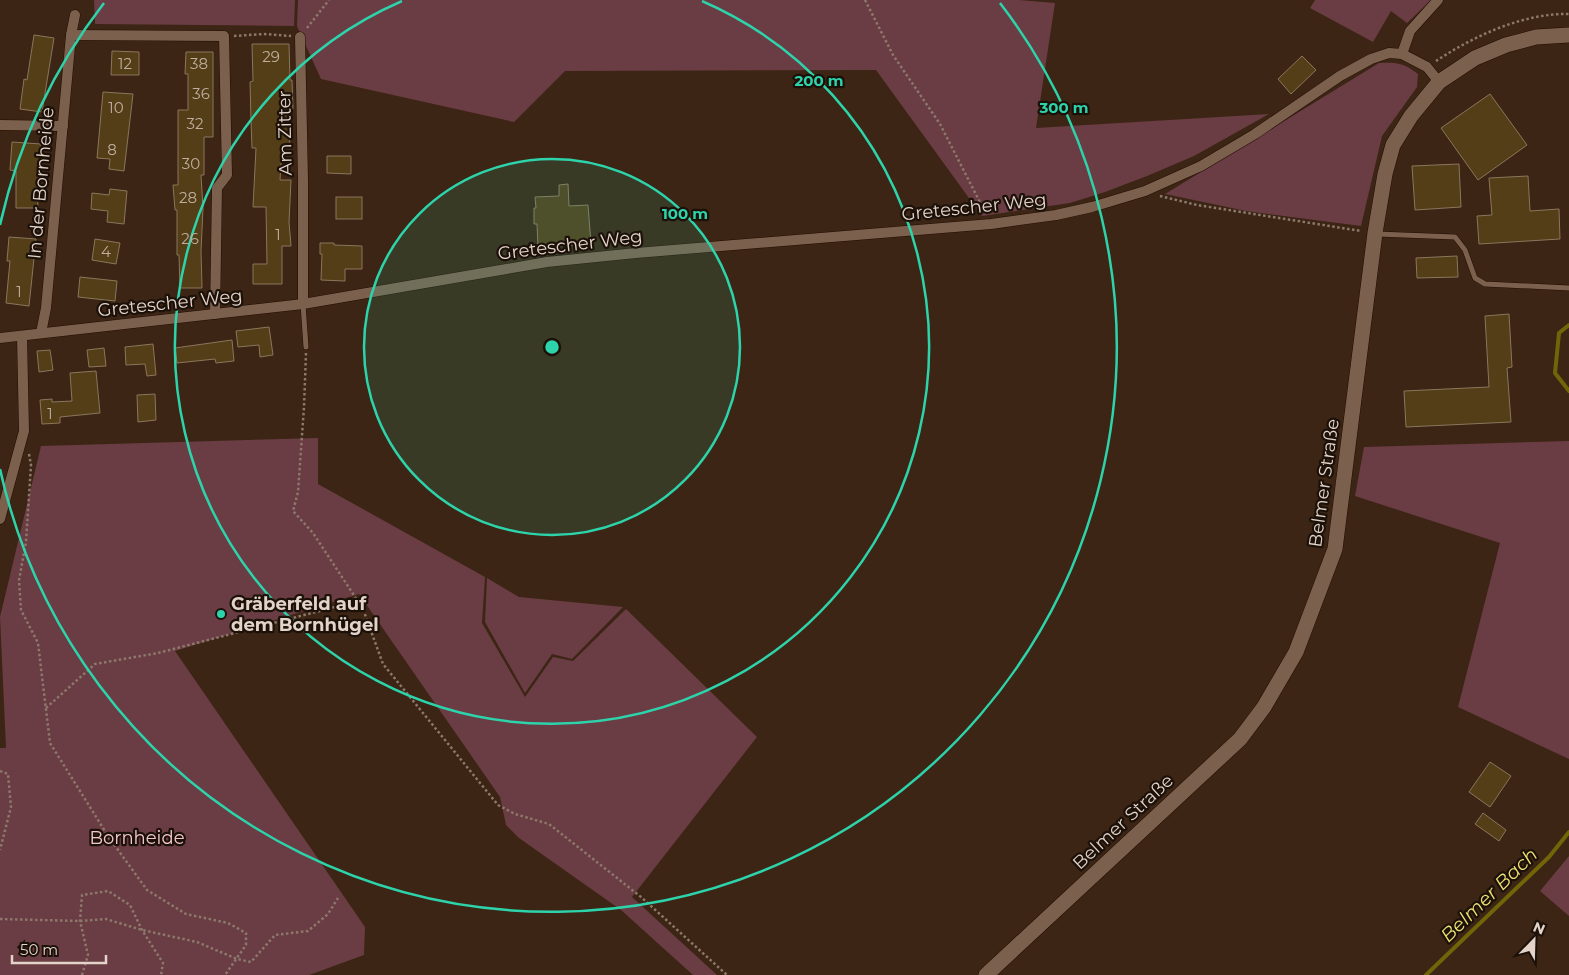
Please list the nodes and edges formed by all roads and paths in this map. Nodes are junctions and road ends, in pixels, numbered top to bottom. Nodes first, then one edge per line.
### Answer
1 (329, 0) edge
2 (865, 0) edge
3 (1438, 0) edge
4 (76, 15) dead end
5 (71, 35) junction
6 (1569, 35) edge
7 (224, 36) junction
8 (300, 37) junction
9 (1402, 54) junction
10 (1439, 82) junction
11 (0, 125) edge
12 (63, 126) junction
13 (1144, 191) junction
14 (990, 224) junction
15 (1374, 234) junction
16 (1569, 288) edge
17 (303, 304) junction
18 (216, 314) junction
19 (41, 333) junction
20 (22, 336) junction
21 (0, 338) edge
22 (306, 347) joint
23 (21, 446) junction
24 (0, 519) edge
25 (358, 601) junction
26 (46, 708) junction
27 (0, 771) edge
28 (0, 850) edge
29 (338, 898) dead end
30 (0, 919) edge
31 (80, 921) junction
32 (142, 930) junction
33 (237, 959) junction
34 (82, 975) edge
35 (161, 975) edge
36 (225, 975) edge
37 (727, 975) edge
38 (986, 975) edge

1 - 8 path
2 - 14 path
3 - 9 street
4 - 5 street, In der Bornheide
5 - 7 street
5 - 12 street, In der Bornheide
6 - 10 street, Belmer Straße
7 - 8 path
7 - 18 street
8 - 17 street, Am Zitter
9 - 10 street
9 - 13 street, Gretescher Weg
10 - 15 street, Belmer Straße
11 - 12 street
12 - 19 street, In der Bornheide
13 - 14 street, Gretescher Weg
13 - 15 path
14 - 17 street, Gretescher Weg
15 - 16 lane
15 - 38 street, Belmer Straße
17 - 18 street, Gretescher Weg
17 - 22 lane
18 - 19 street, Gretescher Weg
19 - 20 street, Gretescher Weg
20 - 21 street, Gretescher Weg
20 - 23 street
22 - 25 path
23 - 24 street
23 - 26 path
25 - 26 path
25 - 37 path
26 - 33 path
27 - 28 path
29 - 33 path
30 - 31 path
31 - 32 path
31 - 32 path
31 - 34 path
32 - 33 path
32 - 35 path
33 - 36 path

